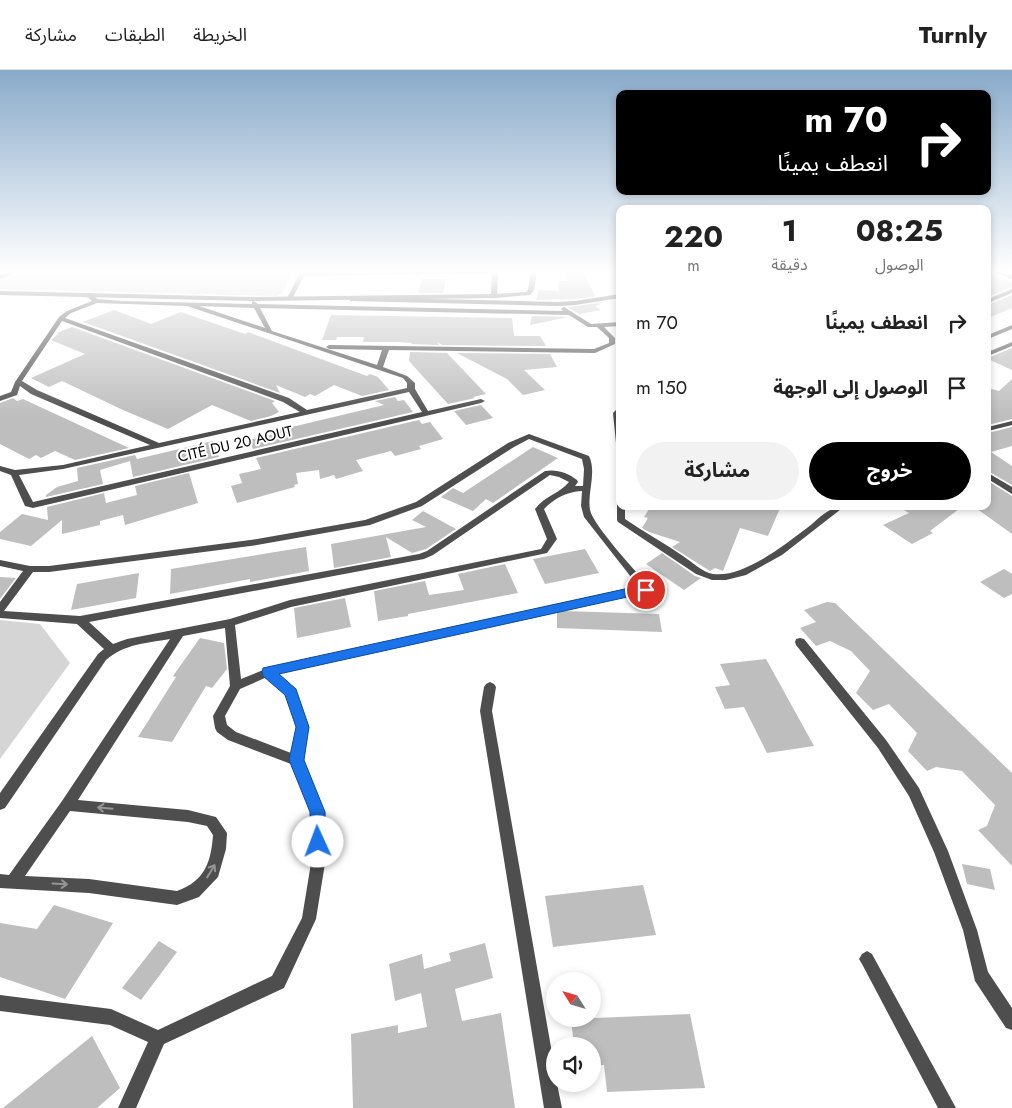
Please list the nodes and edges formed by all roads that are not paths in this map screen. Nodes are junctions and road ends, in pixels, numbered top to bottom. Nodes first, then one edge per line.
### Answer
1 (60, 319) edge
2 (65, 319) edge
3 (237, 319) edge
4 (263, 319) edge
5 (578, 319) edge
6 (616, 325) edge
7 (600, 327) junction
8 (1012, 327) edge
9 (269, 330) junction
10 (991, 336) edge
11 (1012, 344) edge
12 (319, 347) junction
13 (386, 348) junction
14 (991, 353) edge
15 (379, 368) junction
16 (18, 382) junction
17 (411, 389) junction
18 (0, 399) edge
19 (481, 401) dead end
20 (305, 412) junction
21 (426, 413) junction
22 (1012, 423) edge
23 (991, 428) edge
24 (158, 445) junction
25 (0, 468) edge
26 (14, 473) junction
27 (991, 478) edge
28 (585, 488) junction
29 (568, 489) junction
30 (1012, 491) edge
31 (621, 510) edge
32 (836, 510) edge
33 (0, 563) edge
34 (30, 569) junction
35 (0, 609) edge
36 (0, 614) edge
37 (80, 620) junction
38 (230, 623) junction
39 (179, 633) junction
40 (800, 642) dead end
41 (111, 649) junction
42 (268, 672) junction
43 (236, 686) junction
44 (490, 687) dead end
45 (296, 760) junction
46 (0, 804) edge
47 (66, 805) junction
48 (6, 881) edge
49 (867, 959) dead end
50 (0, 1003) edge
51 (1012, 1022) edge
52 (158, 1038) junction
53 (127, 1108) edge
54 (553, 1108) edge
55 (947, 1108) edge

1 - 16 street
2 - 20 street, CITÉ DU 20 AOUT
3 - 9 street
4 - 9 street
5 - 7 street
6 - 7 street
7 - 13 street
8 - 10 street
9 - 12 street
11 - 14 street
12 - 13 street
12 - 15 street
13 - 15 street
15 - 17 street
16 - 18 street
16 - 24 street
17 - 20 street, CITÉ DU 20 AOUT
17 - 21 street
19 - 21 street, CITÉ DU 20 AOUT
20 - 24 street, CITÉ DU 20 AOUT
21 - 26 street, CITÉ DU 20 AOUT
22 - 23 street
24 - 26 street, CITÉ DU 20 AOUT
25 - 26 street, CITÉ DU 20 AOUT
27 - 30 street
28 - 29 street
28 - 34 street
28 - 42 street
29 - 37 street
29 - 38 street
31 - 32 street
33 - 34 street
34 - 35 street
36 - 37 street
37 - 41 street
38 - 39 street
38 - 43 street
39 - 41 street
39 - 47 street
40 - 51 street
41 - 46 street
42 - 43 street
42 - 45 street
43 - 45 street
44 - 54 street
45 - 52 street
47 - 48 street
48 -> 47 street
49 - 55 street
50 - 52 street
52 - 53 street

